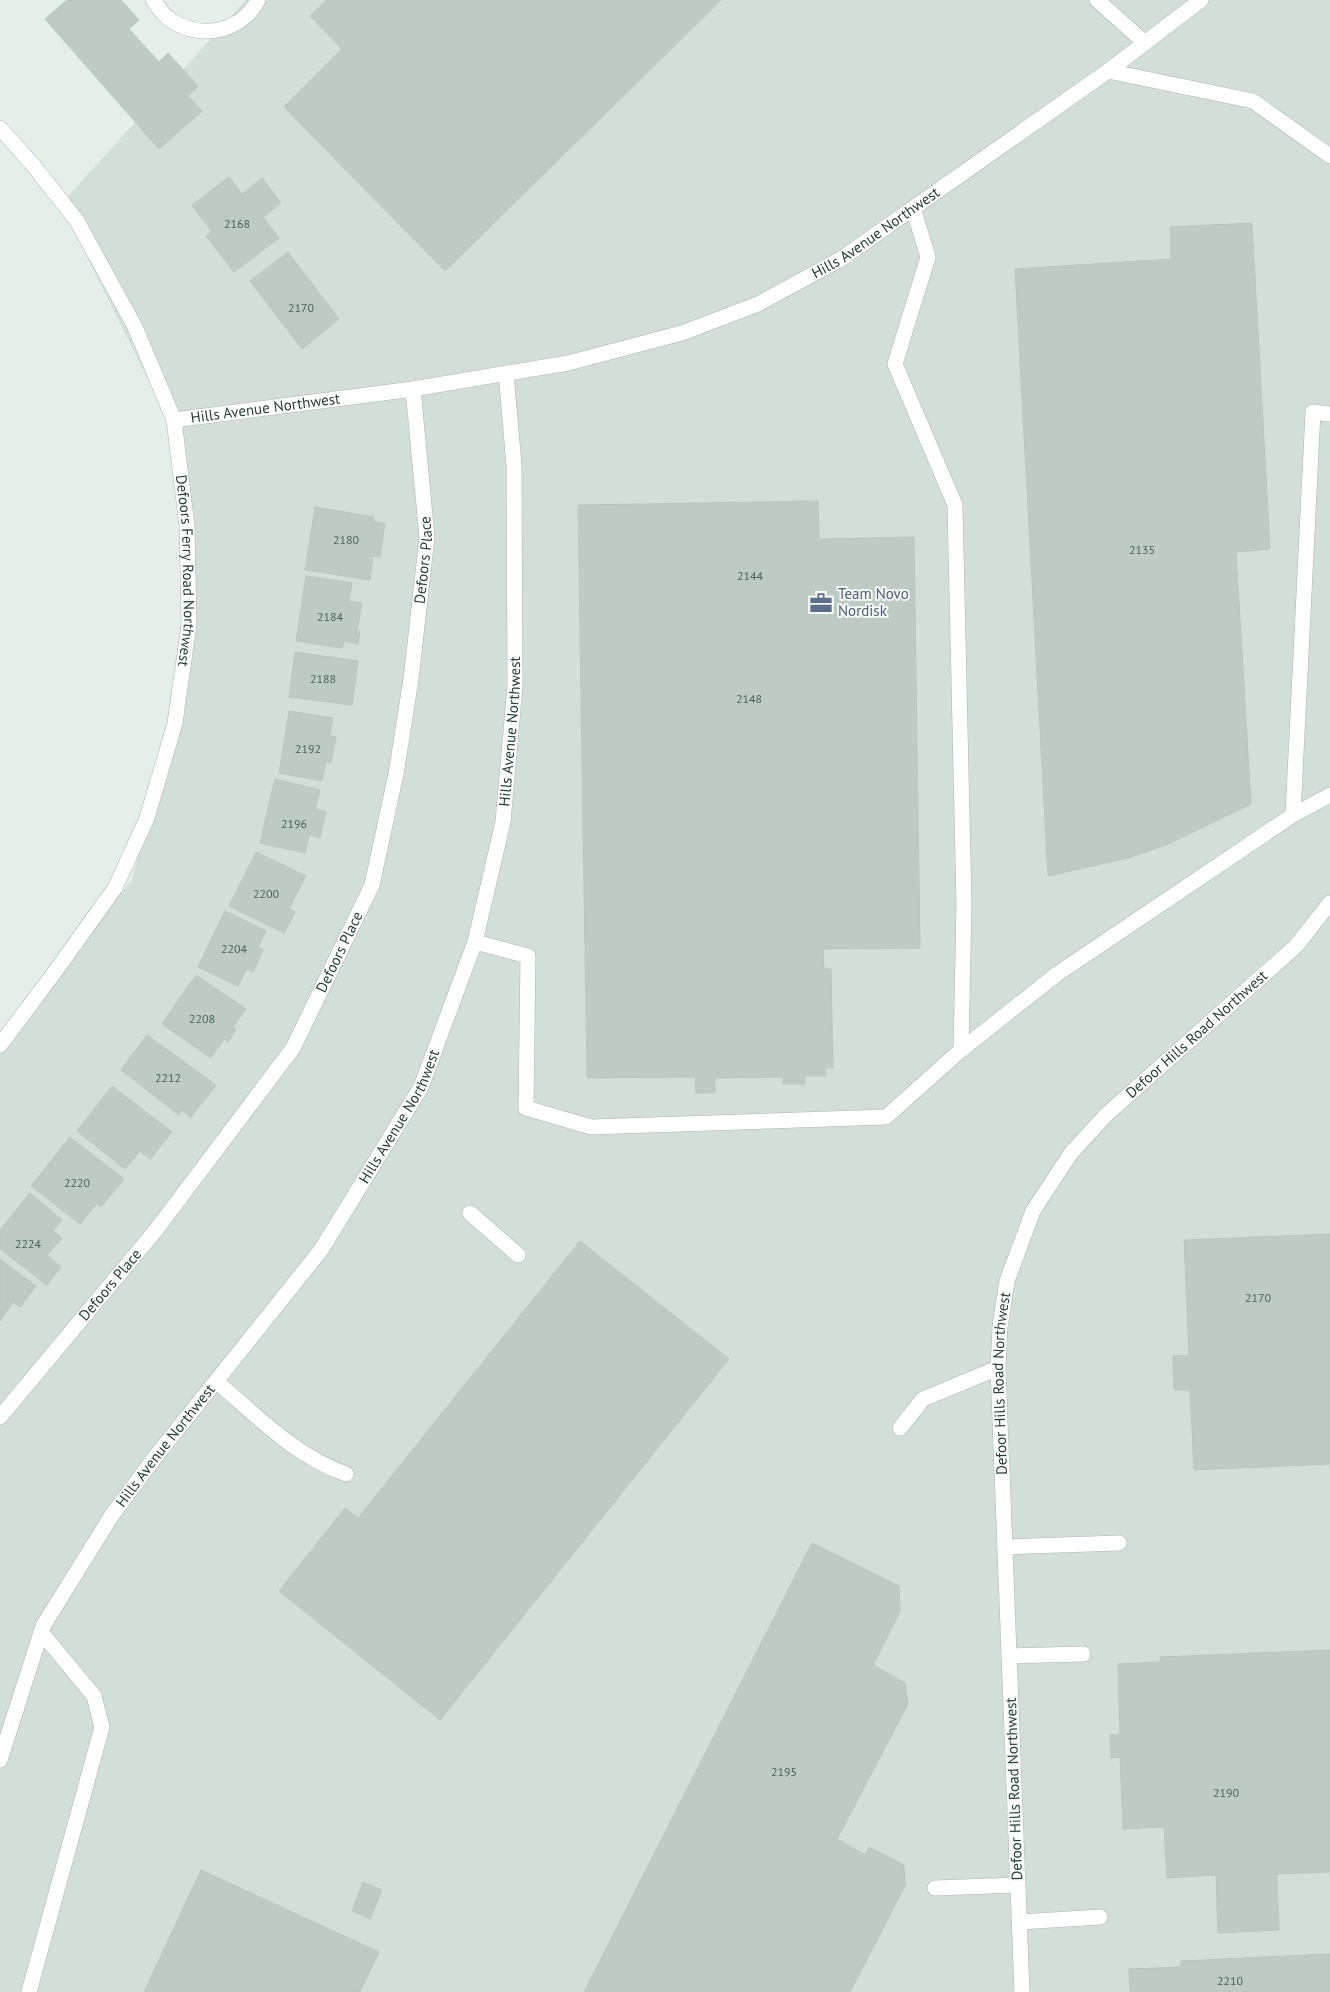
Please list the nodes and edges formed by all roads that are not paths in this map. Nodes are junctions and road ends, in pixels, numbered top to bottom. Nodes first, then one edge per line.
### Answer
1 (153, 0) edge
2 (258, 0) edge
3 (1097, 0) edge
4 (1201, 0) edge
5 (1145, 43) junction
6 (1108, 71) junction
7 (0, 128) edge
8 (1330, 156) edge
9 (913, 208) junction
10 (506, 373) junction
11 (413, 389) junction
12 (1330, 414) edge
13 (174, 420) junction
14 (1330, 795) edge
15 (1293, 815) junction
16 (1330, 903) edge
17 (475, 942) junction
18 (0, 1045) edge
19 (961, 1050) junction
20 (470, 1213) dead end
21 (518, 1255) dead end
22 (998, 1368) junction
23 (217, 1382) junction
24 (0, 1417) edge
25 (900, 1428) dead end
26 (346, 1474) dead end
27 (1119, 1543) dead end
28 (1005, 1548) junction
29 (41, 1632) junction
30 (1084, 1654) dead end
31 (1009, 1656) junction
32 (0, 1760) edge
33 (1018, 1885) junction
34 (935, 1888) dead end
35 (1100, 1917) dead end
36 (1020, 1922) junction
37 (28, 1992) edge
38 (1022, 1992) edge

1 - 2 street
3 - 5 street
4 - 5 street, Hills Avenue Northwest
5 - 6 street, Hills Avenue Northwest
6 - 8 street
6 - 9 street, Hills Avenue Northwest
7 - 13 street, Defoors Ferry Road Northwest
9 - 10 street, Hills Avenue Northwest
9 - 19 street
10 - 11 street, Hills Avenue Northwest
10 - 17 street, Hills Avenue Northwest
11 - 13 street, Hills Avenue Northwest
11 - 24 street, Defoors Place
12 - 15 street
13 - 18 street, Defoors Ferry Road Northwest
14 - 15 street
15 - 19 street
16 - 22 street, Defoor Hills Road Northwest
17 - 19 street
17 - 23 street, Hills Avenue Northwest
20 - 21 street
22 - 25 street
22 - 28 street, Defoor Hills Road Northwest
23 - 26 street
23 - 29 street, Hills Avenue Northwest
27 - 28 street
28 - 31 street, Defoor Hills Road Northwest
29 - 32 street, Hills Avenue Northwest
29 - 37 street
30 - 31 street
31 - 33 street, Defoor Hills Road Northwest
33 - 34 street
33 - 36 street, Defoor Hills Road Northwest
35 - 36 street
36 - 38 street, Defoor Hills Road Northwest

